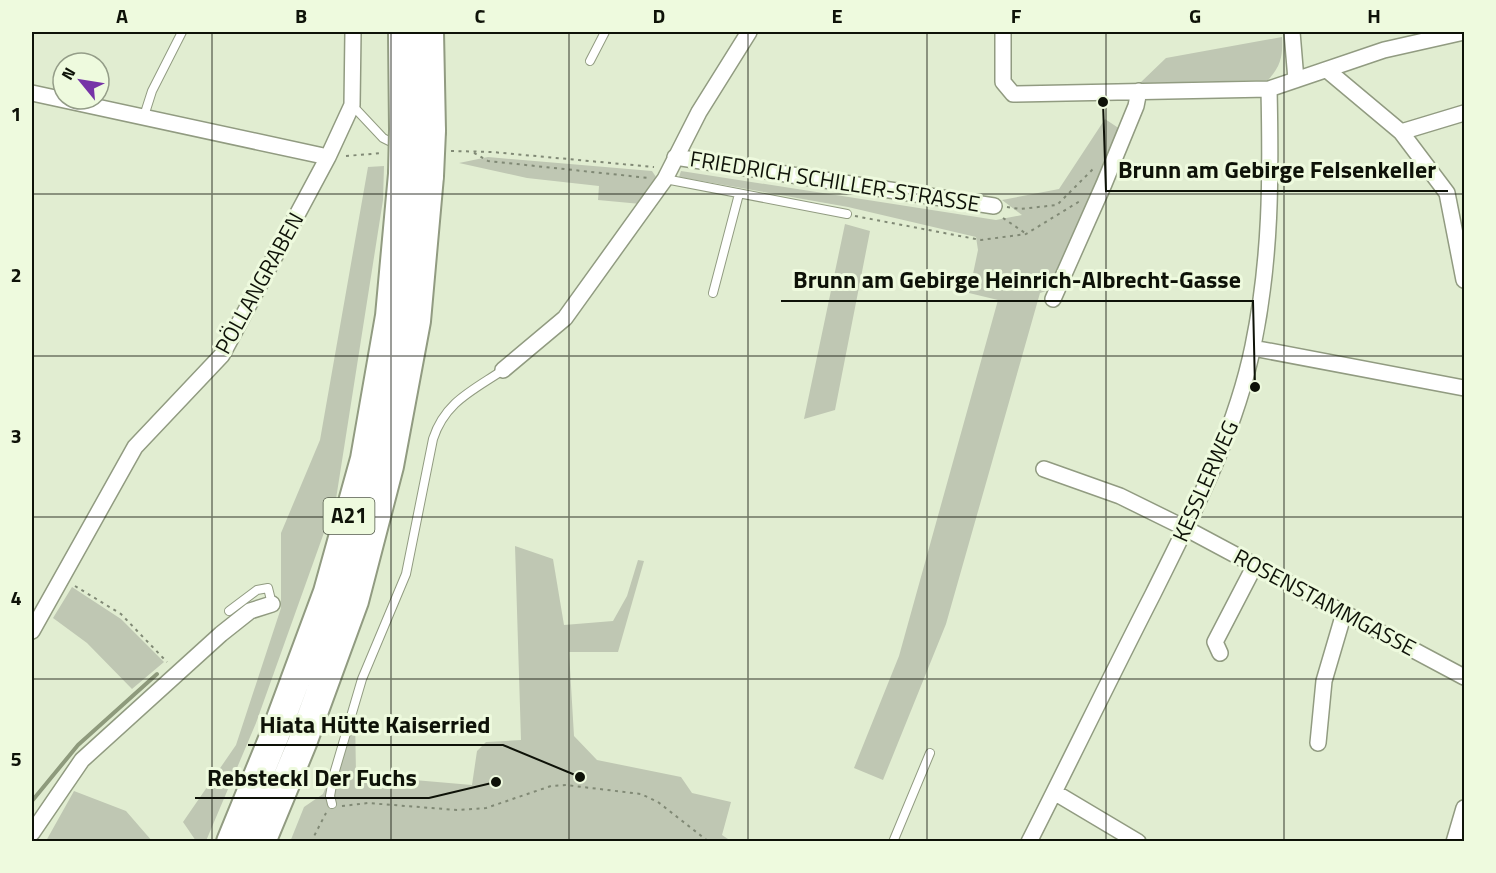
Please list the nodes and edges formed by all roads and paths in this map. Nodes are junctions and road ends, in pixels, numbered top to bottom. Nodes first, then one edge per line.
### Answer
1 (182, 32) edge
2 (353, 32) edge
3 (403, 32) edge
4 (429, 32) edge
5 (604, 32) edge
6 (748, 32) edge
7 (1003, 32) edge
8 (1292, 32) edge
9 (1464, 32) edge
10 (590, 61) dead end
11 (1327, 70) junction
12 (1296, 80) junction
13 (1269, 89) junction
14 (1138, 91) junction
15 (32, 93) edge
16 (352, 105) junction
17 (1464, 113) edge
18 (144, 116) junction
19 (1401, 132) junction
20 (419, 152) junction
21 (472, 152) junction
22 (328, 157) junction
23 (1095, 167) dead end
24 (670, 168) junction
25 (1104, 184) junction
26 (739, 194) junction
27 (994, 206) junction
28 (847, 214) joint
29 (1026, 234) junction
30 (1464, 277) edge
31 (713, 293) dead end
32 (1053, 299) dead end
33 (1253, 348) junction
34 (503, 370) joint
35 (1464, 388) edge
36 (1044, 469) dead end
37 (1185, 528) junction
38 (1255, 565) junction
39 (63, 578) junction
40 (272, 604) joint
41 (229, 611) dead end
42 (1344, 613) junction
43 (32, 631) edge
44 (1220, 653) dead end
45 (168, 663) dead end
46 (1464, 677) edge
47 (1318, 743) dead end
48 (930, 753) dead end
49 (1054, 792) junction
50 (332, 804) junction
51 (1464, 808) edge
52 (32, 833) edge
53 (231, 842) edge
54 (261, 842) edge
55 (311, 842) edge
56 (709, 842) edge
57 (893, 842) edge
58 (1029, 842) edge
59 (1138, 842) edge
60 (1454, 842) edge

1 - 18 lane
2 - 16 street, PÖLLANGRABEN
3 - 20 highway, A21
4 - 20 highway, A21
5 - 10 lane
6 - 24 street
7 - 14 street
8 - 12 street
9 - 11 street
11 - 12 street
11 - 19 street
12 - 13 street
13 - 14 street
13 - 33 street, KESSLERWEG
14 - 25 street
15 - 18 street
16 - 20 lane
16 - 22 street, PÖLLANGRABEN
17 - 19 street
18 - 22 street
19 - 30 street
20 - 21 path, FRIEDRICH SCHILLER-STRASSE
20 - 22 path, FRIEDRICH SCHILLER-STRASSE
20 - 53 highway, A21
20 - 54 highway, A21
21 - 24 path, FRIEDRICH SCHILLER-STRASSE
21 - 24 path
22 - 39 street, PÖLLANGRABEN
23 - 27 path
24 - 26 lane
24 - 27 street, FRIEDRICH SCHILLER-STRASSE
24 - 34 street
25 - 29 path
25 - 32 street
26 - 28 lane
26 - 31 lane
27 - 29 path
28 - 29 path
33 - 35 street
33 - 37 street, KESSLERWEG
34 - 50 lane
36 - 37 street, ROSENSTAMMGASSE
37 - 38 street, ROSENSTAMMGASSE
37 - 49 street, KESSLERWEG
38 - 42 street, ROSENSTAMMGASSE
38 - 44 street
39 - 43 street, PÖLLANGRABEN
39 - 45 path
40 - 41 lane
40 - 52 street
42 - 46 street, ROSENSTAMMGASSE
42 - 47 street
48 - 57 lane
49 - 58 street, KESSLERWEG
49 - 59 street
50 - 55 path
50 - 56 path
51 - 60 street

